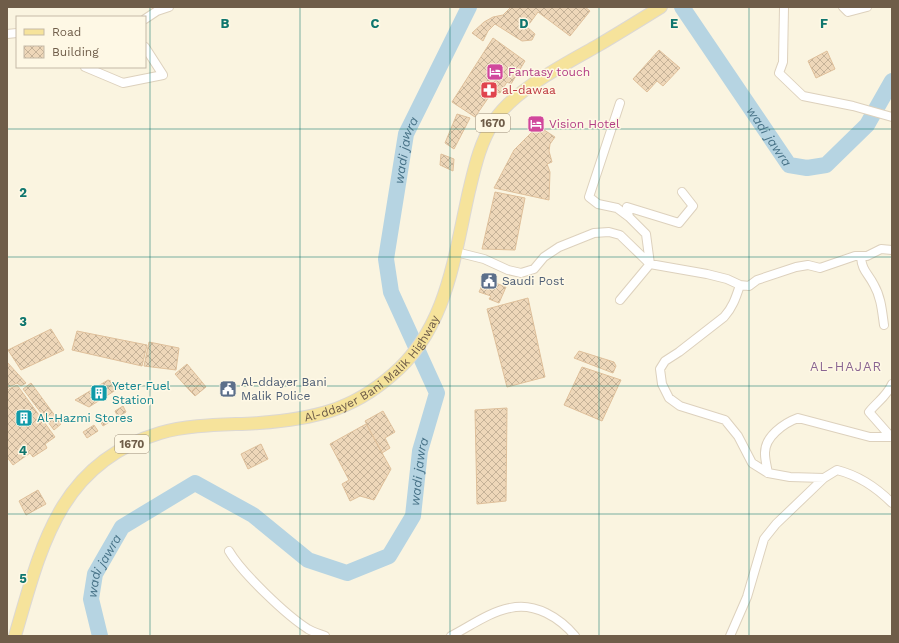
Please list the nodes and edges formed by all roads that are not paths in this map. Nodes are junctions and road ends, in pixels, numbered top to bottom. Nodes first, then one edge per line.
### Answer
1 (169, 7) edge
2 (661, 7) edge
3 (784, 7) edge
4 (844, 7) edge
5 (867, 7) edge
6 (146, 18) edge
7 (146, 49) edge
8 (87, 68) edge
9 (620, 103) dead end
10 (892, 117) edge
11 (682, 192) dead end
12 (629, 217) junction
13 (892, 250) edge
14 (456, 252) junction
15 (861, 257) junction
16 (650, 264) junction
17 (740, 285) junction
18 (620, 300) dead end
19 (884, 325) dead end
20 (892, 384) edge
21 (892, 437) edge
22 (768, 473) junction
23 (824, 478) junction
24 (892, 503) edge
25 (229, 551) dead end
26 (15, 636) edge
27 (325, 636) edge
28 (451, 636) edge
29 (575, 636) edge
30 (730, 636) edge

1 - 6 street
2 - 14 main road, Al-ddayer Bani Malik Highway / 1670
3 - 10 street
4 - 5 street
7 - 8 street
9 - 12 street
11 - 12 street
12 - 16 street
13 - 15 street
14 - 16 street
14 - 26 main road, Al-ddayer Bani Malik Highway / 1670
15 - 17 street
15 - 19 street
16 - 17 street
16 - 18 street
17 - 22 street
20 - 21 street
21 - 22 street
22 - 23 street
23 - 24 street
23 - 30 street
25 - 27 street
28 - 29 street

